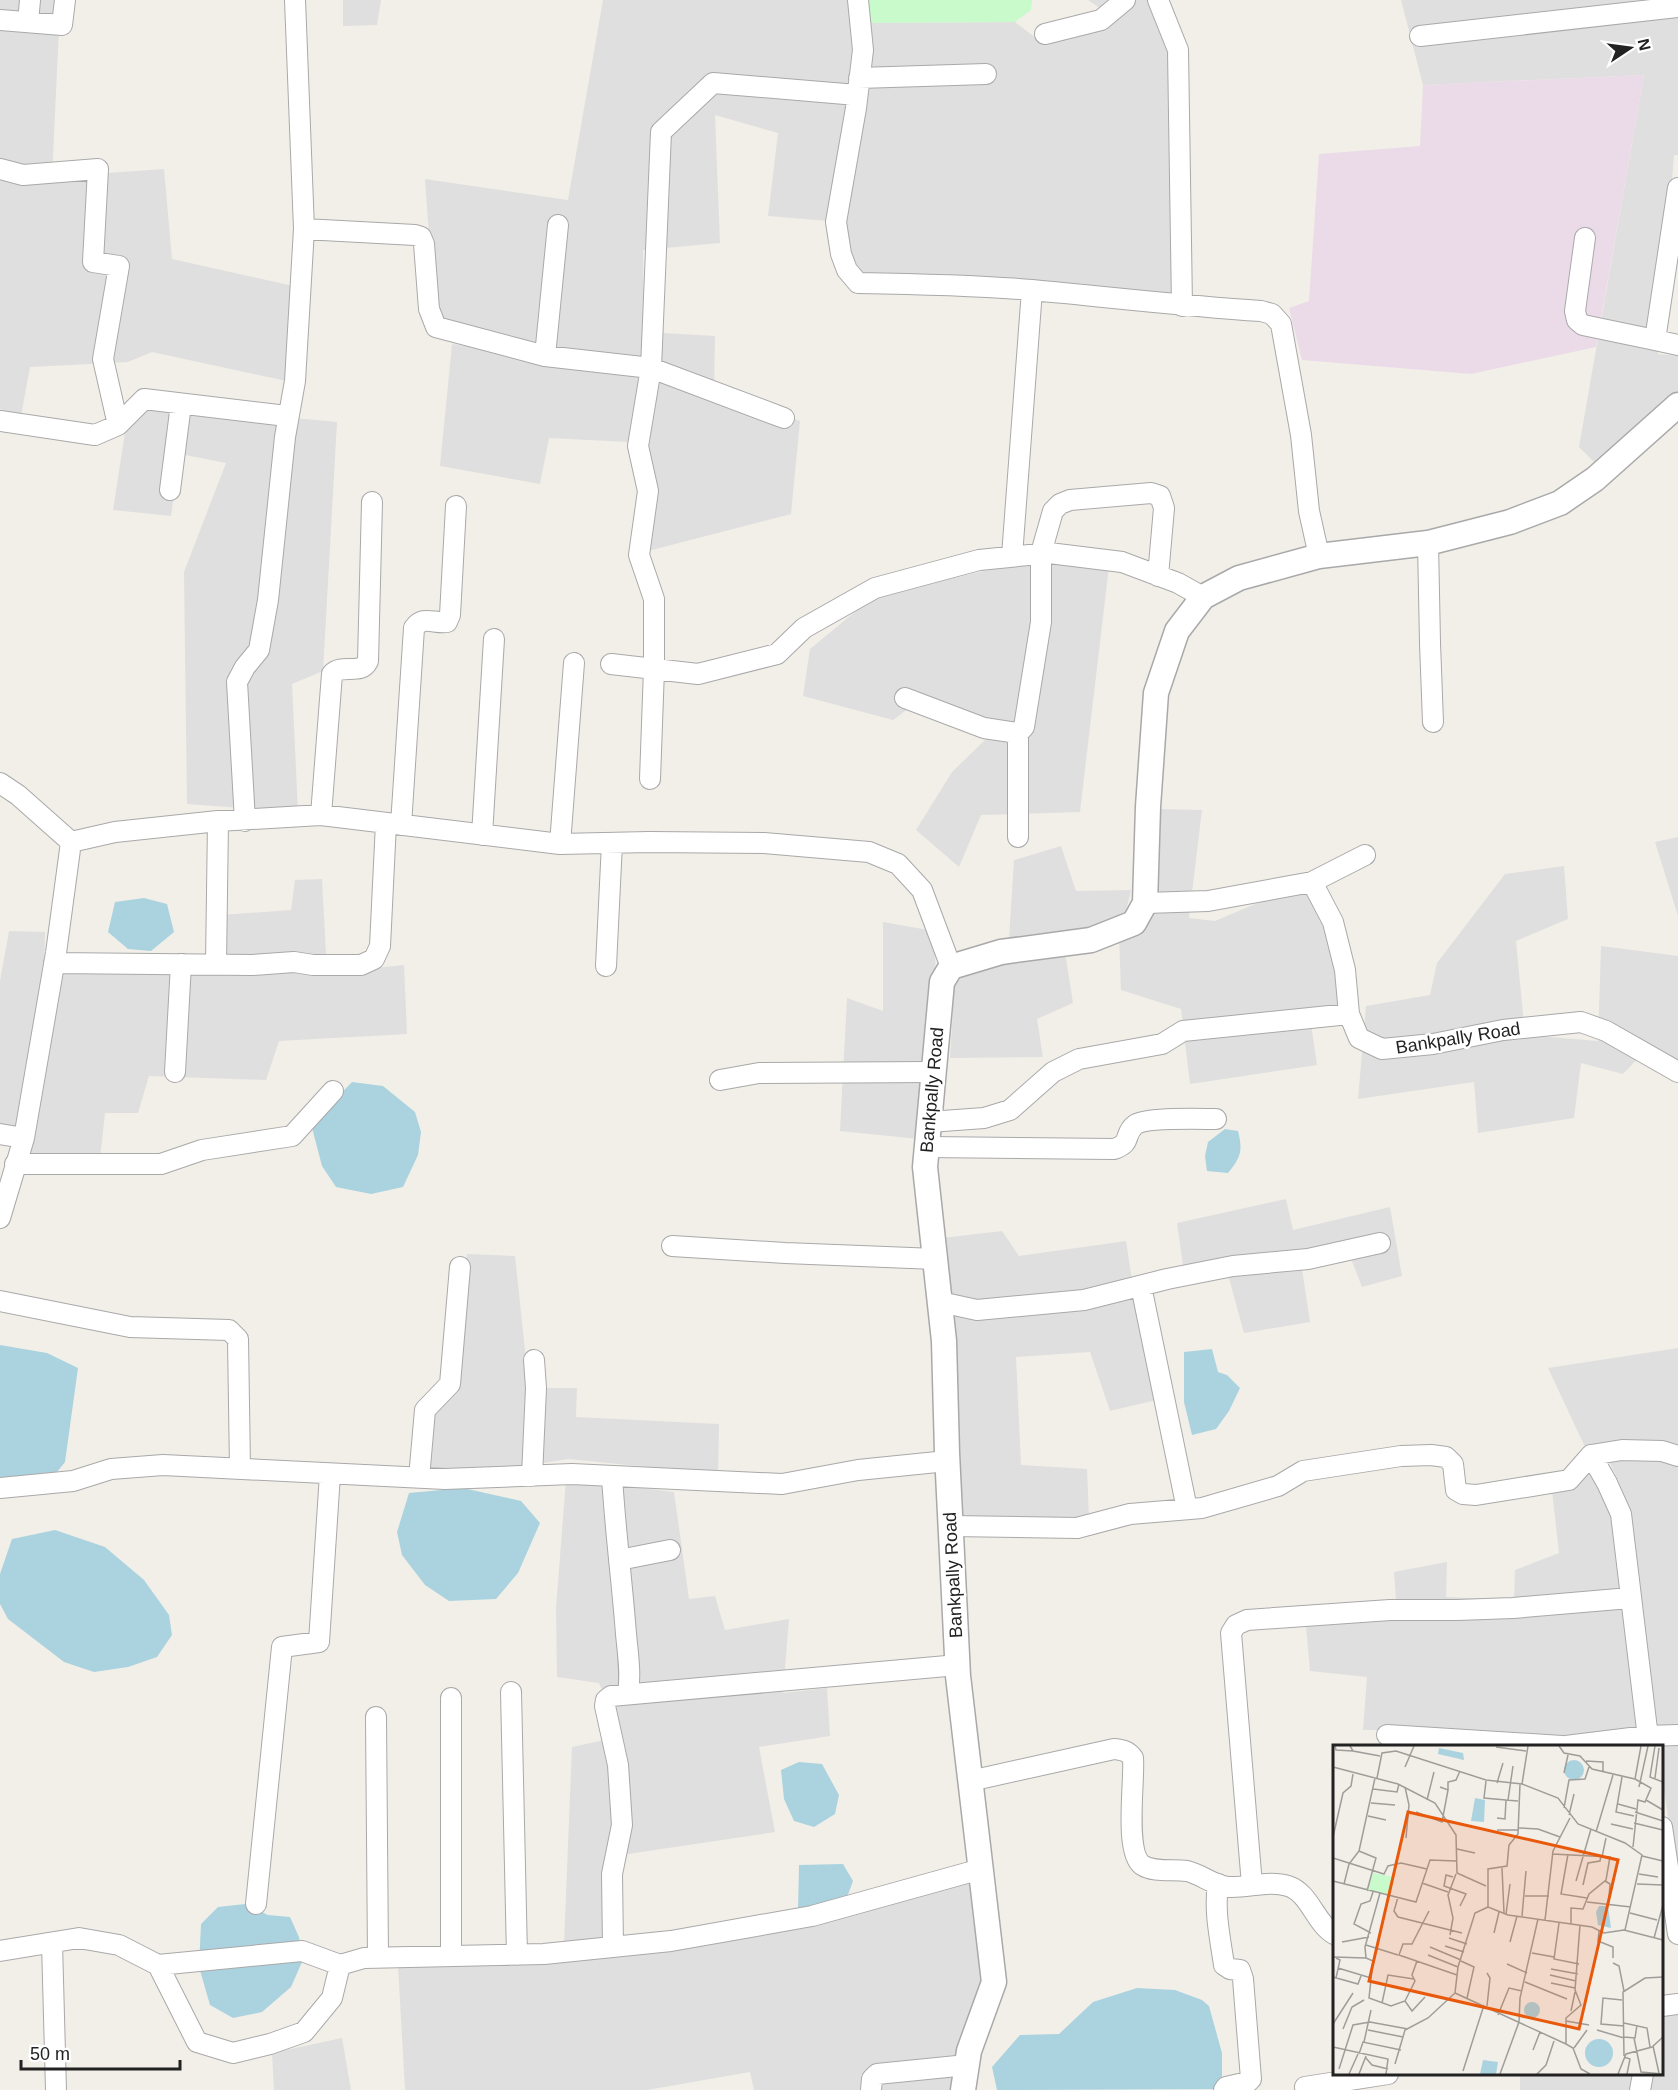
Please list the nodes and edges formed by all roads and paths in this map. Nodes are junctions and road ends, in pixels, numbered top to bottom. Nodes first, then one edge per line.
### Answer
1 (30, 0) edge
2 (65, 0) edge
3 (295, 0) edge
4 (858, 0) edge
5 (1125, 0) edge
6 (1158, 0) edge
7 (1678, 7) edge
8 (0, 20) edge
9 (28, 22) junction
10 (1045, 34) dead end
11 (1420, 36) dead end
12 (986, 74) dead end
13 (858, 86) junction
14 (0, 170) edge
15 (1678, 188) edge
16 (558, 225) dead end
17 (304, 229) junction
18 (1585, 238) dead end
19 (1032, 290) junction
20 (1182, 306) junction
21 (1655, 340) junction
22 (1678, 345) edge
23 (546, 356) junction
24 (651, 368) junction
25 (181, 404) junction
26 (1678, 405) edge
27 (287, 416) junction
28 (784, 418) dead end
29 (0, 421) edge
30 (118, 425) junction
31 (170, 490) dead end
32 (372, 502) dead end
33 (456, 506) dead end
34 (1428, 543) junction
35 (1041, 553) junction
36 (1012, 556) junction
37 (1319, 556) junction
38 (1158, 576) junction
39 (1203, 597) junction
40 (494, 639) dead end
41 (574, 663) dead end
42 (611, 664) dead end
43 (654, 669) junction
44 (905, 698) dead end
45 (1434, 722) dead end
46 (1018, 733) junction
47 (650, 779) dead end
48 (0, 783) edge
49 (321, 815) junction
50 (245, 820) junction
51 (218, 821) junction
52 (393, 824) junction
53 (482, 835) junction
54 (1018, 837) dead end
55 (71, 842) junction
56 (612, 843) junction
57 (560, 844) junction
58 (1365, 855) dead end
59 (1312, 882) junction
60 (1145, 903) junction
61 (54, 963) junction
62 (181, 964) junction
63 (216, 964) junction
64 (606, 966) dead end
65 (951, 967) junction
66 (1349, 1014) junction
67 (175, 1072) dead end
68 (933, 1072) junction
69 (1678, 1072) edge
70 (720, 1080) dead end
71 (333, 1091) dead end
72 (1216, 1119) dead end
73 (929, 1122) junction
74 (0, 1134) edge
75 (24, 1138) junction
76 (927, 1147) junction
77 (15, 1164) junction
78 (0, 1218) edge
79 (1380, 1243) dead end
80 (672, 1246) dead end
81 (936, 1259) junction
82 (460, 1267) dead end
83 (1141, 1286) junction
84 (0, 1301) edge
85 (940, 1302) junction
86 (534, 1360) dead end
87 (1591, 1455) junction
88 (1678, 1456) edge
89 (947, 1461) junction
90 (240, 1469) junction
91 (330, 1474) junction
92 (532, 1476) junction
93 (612, 1476) junction
94 (419, 1478) junction
95 (0, 1488) edge
96 (1187, 1509) junction
97 (950, 1526) junction
98 (670, 1550) dead end
99 (619, 1560) junction
100 (1630, 1598) junction
101 (958, 1665) junction
102 (511, 1692) dead end
103 (628, 1694) junction
104 (451, 1698) dead end
105 (376, 1717) dead end
106 (1387, 1735) dead end
107 (1678, 1735) edge
108 (1648, 1741) edge
109 (1548, 1745) edge
110 (1581, 1745) edge
111 (970, 1781) junction
112 (1663, 1835) edge
113 (981, 1869) junction
114 (1218, 1884) junction
115 (1252, 1885) junction
116 (256, 1904) dead end
117 (1674, 1923) edge
118 (1333, 1933) edge
119 (52, 1943) junction
120 (613, 1947) junction
121 (0, 1951) edge
122 (517, 1955) junction
123 (451, 1956) junction
124 (378, 1958) junction
125 (158, 1965) junction
126 (340, 1965) junction
127 (1678, 2004) edge
128 (1663, 2006) edge
129 (967, 2065) junction
130 (1376, 2075) edge
131 (1643, 2075) edge
132 (1305, 2087) dead end
133 (56, 2090) edge
134 (871, 2090) edge
135 (963, 2090) edge
136 (1224, 2090) edge
137 (1640, 2090) edge

1 - 9 street
2 - 9 street
3 - 17 street
4 - 13 street
5 - 10 street
6 - 20 street
7 - 11 street
8 - 9 street
12 - 13 street
13 - 19 street
13 - 24 street
14 - 30 street
15 - 21 street
16 - 23 street
17 - 23 street
17 - 27 street
18 - 21 street
19 - 20 street
19 - 36 street
20 - 37 street
21 - 22 street
23 - 24 street
24 - 28 street
24 - 43 street
25 - 27 street
25 - 30 street
25 - 31 street
26 - 34 street
27 - 50 street
29 - 30 street
32 - 49 street
33 - 52 street
34 - 37 street
34 - 45 street
35 - 36 street
35 - 38 street
35 - 38 street
35 - 46 street
36 - 43 street
37 - 39 street
38 - 39 street
39 - 60 street
40 - 53 street
41 - 57 street
42 - 43 street
43 - 47 street
44 - 46 street
46 - 54 street
48 - 55 street
49 - 50 street
49 - 52 street
50 - 51 street
51 - 55 street
51 - 63 street
52 - 53 street
52 - 63 street
53 - 57 street
55 - 61 street
56 - 57 street
56 - 64 street
56 - 65 street
58 - 59 street
59 - 60 street
59 - 66 street, Bankpally Road
60 - 65 street
61 - 62 street
61 - 75 street
62 - 63 street
62 - 67 street
65 - 68 street, Bankpally Road
66 - 69 street, Bankpally Road
66 - 73 street
68 - 70 street
68 - 73 street, Bankpally Road
71 - 77 street
72 - 76 street
73 - 76 street, Bankpally Road
74 - 75 street
75 - 77 street
76 - 81 street, Bankpally Road
77 - 78 street
79 - 83 street
80 - 81 street
81 - 85 street, Bankpally Road
82 - 94 street
83 - 85 street
83 - 96 street
84 - 90 street
85 - 89 street, Bankpally Road
86 - 92 street
87 - 88 street
87 - 96 street
87 - 100 street
89 - 93 street
89 - 97 street, Bankpally Road
90 - 91 street
90 - 95 street
91 - 94 street
91 - 116 street
92 - 93 street
92 - 94 street
93 - 99 street
96 - 97 street
97 - 101 street, Bankpally Road
98 - 99 street
99 - 103 street
100 - 108 street
100 - 115 street
101 - 103 street
101 - 111 street, Bankpally Road
102 - 122 street
103 - 120 street
104 - 123 street
105 - 124 street
106 - 109 street
107 - 108 street
108 - 110 street
111 - 113 street, Bankpally Road
111 - 114 street
112 - 117 street
113 - 120 street
113 - 129 street, Bankpally Road
114 - 115 street
114 - 136 street
115 - 118 street
119 - 121 street
119 - 125 street
119 - 133 street
120 - 122 street
122 - 123 street
123 - 124 street
124 - 126 street
125 - 126 street
125 - 126 street
127 - 128 street
129 - 134 street
129 - 135 street, Bankpally Road
130 - 132 street
131 - 137 street

